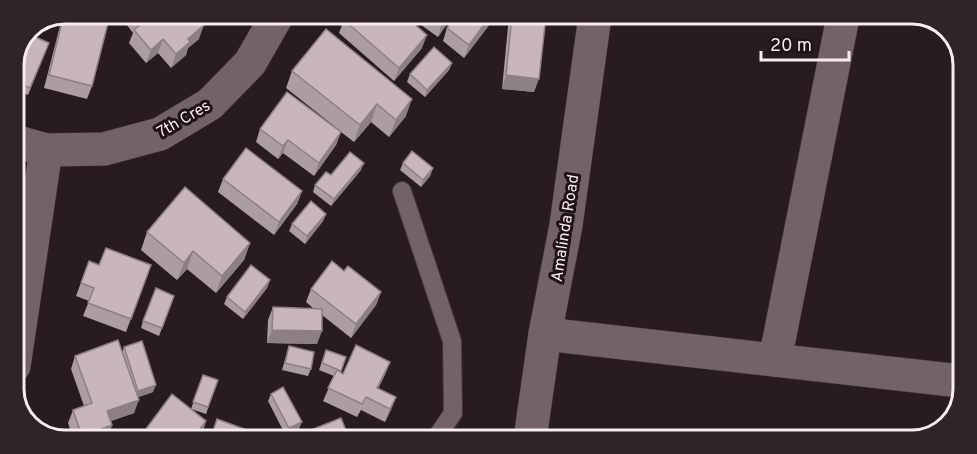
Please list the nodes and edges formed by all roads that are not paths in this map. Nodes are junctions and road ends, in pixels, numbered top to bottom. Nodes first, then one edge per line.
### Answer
1 (273, 24) edge
2 (594, 24) edge
3 (842, 24) edge
4 (24, 144) edge
5 (46, 150) junction
6 (402, 191) dead end
7 (24, 298) edge
8 (545, 334) junction
9 (775, 360) junction
10 (953, 380) edge
11 (441, 430) edge
12 (532, 430) edge

1 - 5 street, 7th Cres
2 - 8 street, Amalinda Road
3 - 9 street
4 - 5 street, 7th Cres
5 - 7 street
6 - 11 lane
8 - 9 street
8 - 12 street, Amalinda Road
9 - 10 street

